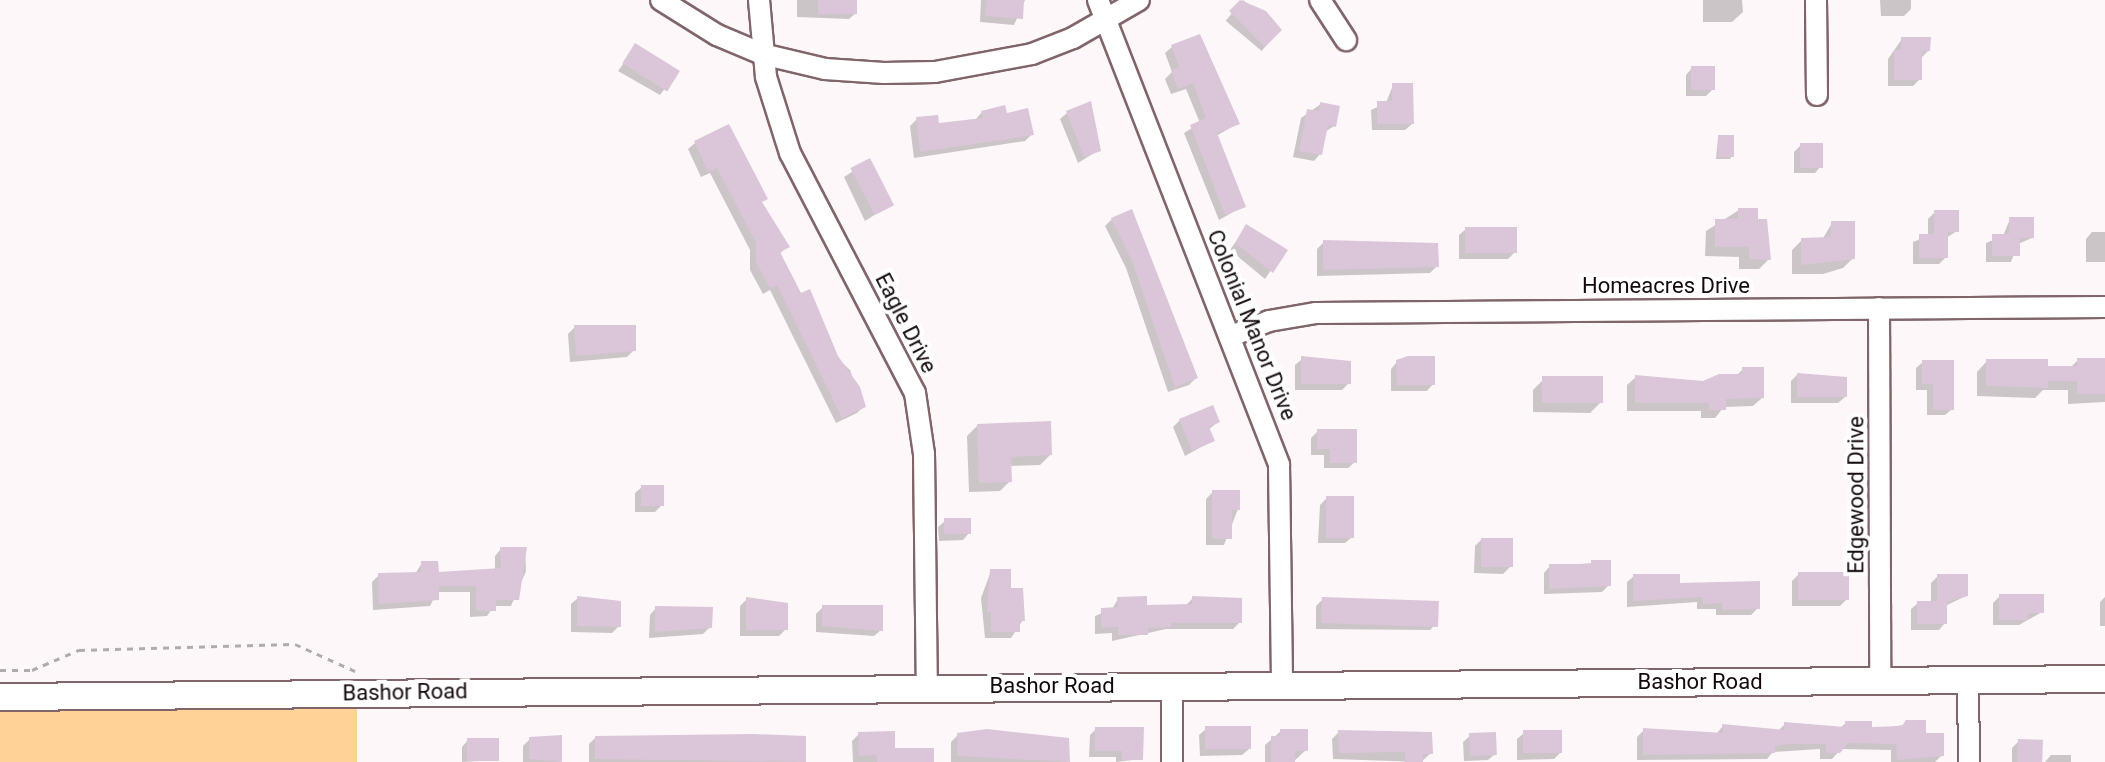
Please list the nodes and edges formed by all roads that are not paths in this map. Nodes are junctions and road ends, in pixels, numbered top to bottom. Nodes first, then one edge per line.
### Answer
1 (661, 0) edge
2 (759, 0) edge
3 (1098, 0) edge
4 (1139, 0) edge
5 (1320, 0) edge
6 (1816, 0) edge
7 (1106, 21) junction
8 (1346, 40) dead end
9 (762, 54) junction
10 (1817, 95) dead end
11 (2105, 307) edge
12 (1879, 308) junction
13 (1231, 336) junction
14 (2105, 679) edge
15 (1968, 681) junction
16 (1880, 682) junction
17 (1282, 684) junction
18 (1172, 685) junction
19 (927, 686) junction
20 (0, 697) edge
21 (1172, 762) edge
22 (1969, 762) edge

1 - 9 street
2 - 9 street, Eagle Drive
3 - 7 street, Colonial Manor Drive
4 - 7 street
5 - 8 street
6 - 10 street
7 - 9 street
7 - 13 street, Colonial Manor Drive
9 - 19 street, Eagle Drive
11 - 12 street, Homeacres Drive
12 - 13 street, Homeacres Drive
12 - 16 street, Edgewood Drive
13 - 17 street, Colonial Manor Drive
14 - 15 street, Bashor Road
15 - 16 street, Bashor Road
15 - 22 street
16 - 17 street, Bashor Road
17 - 18 street, Bashor Road
18 - 19 street, Bashor Road
18 - 21 street
19 - 20 street, Bashor Road

